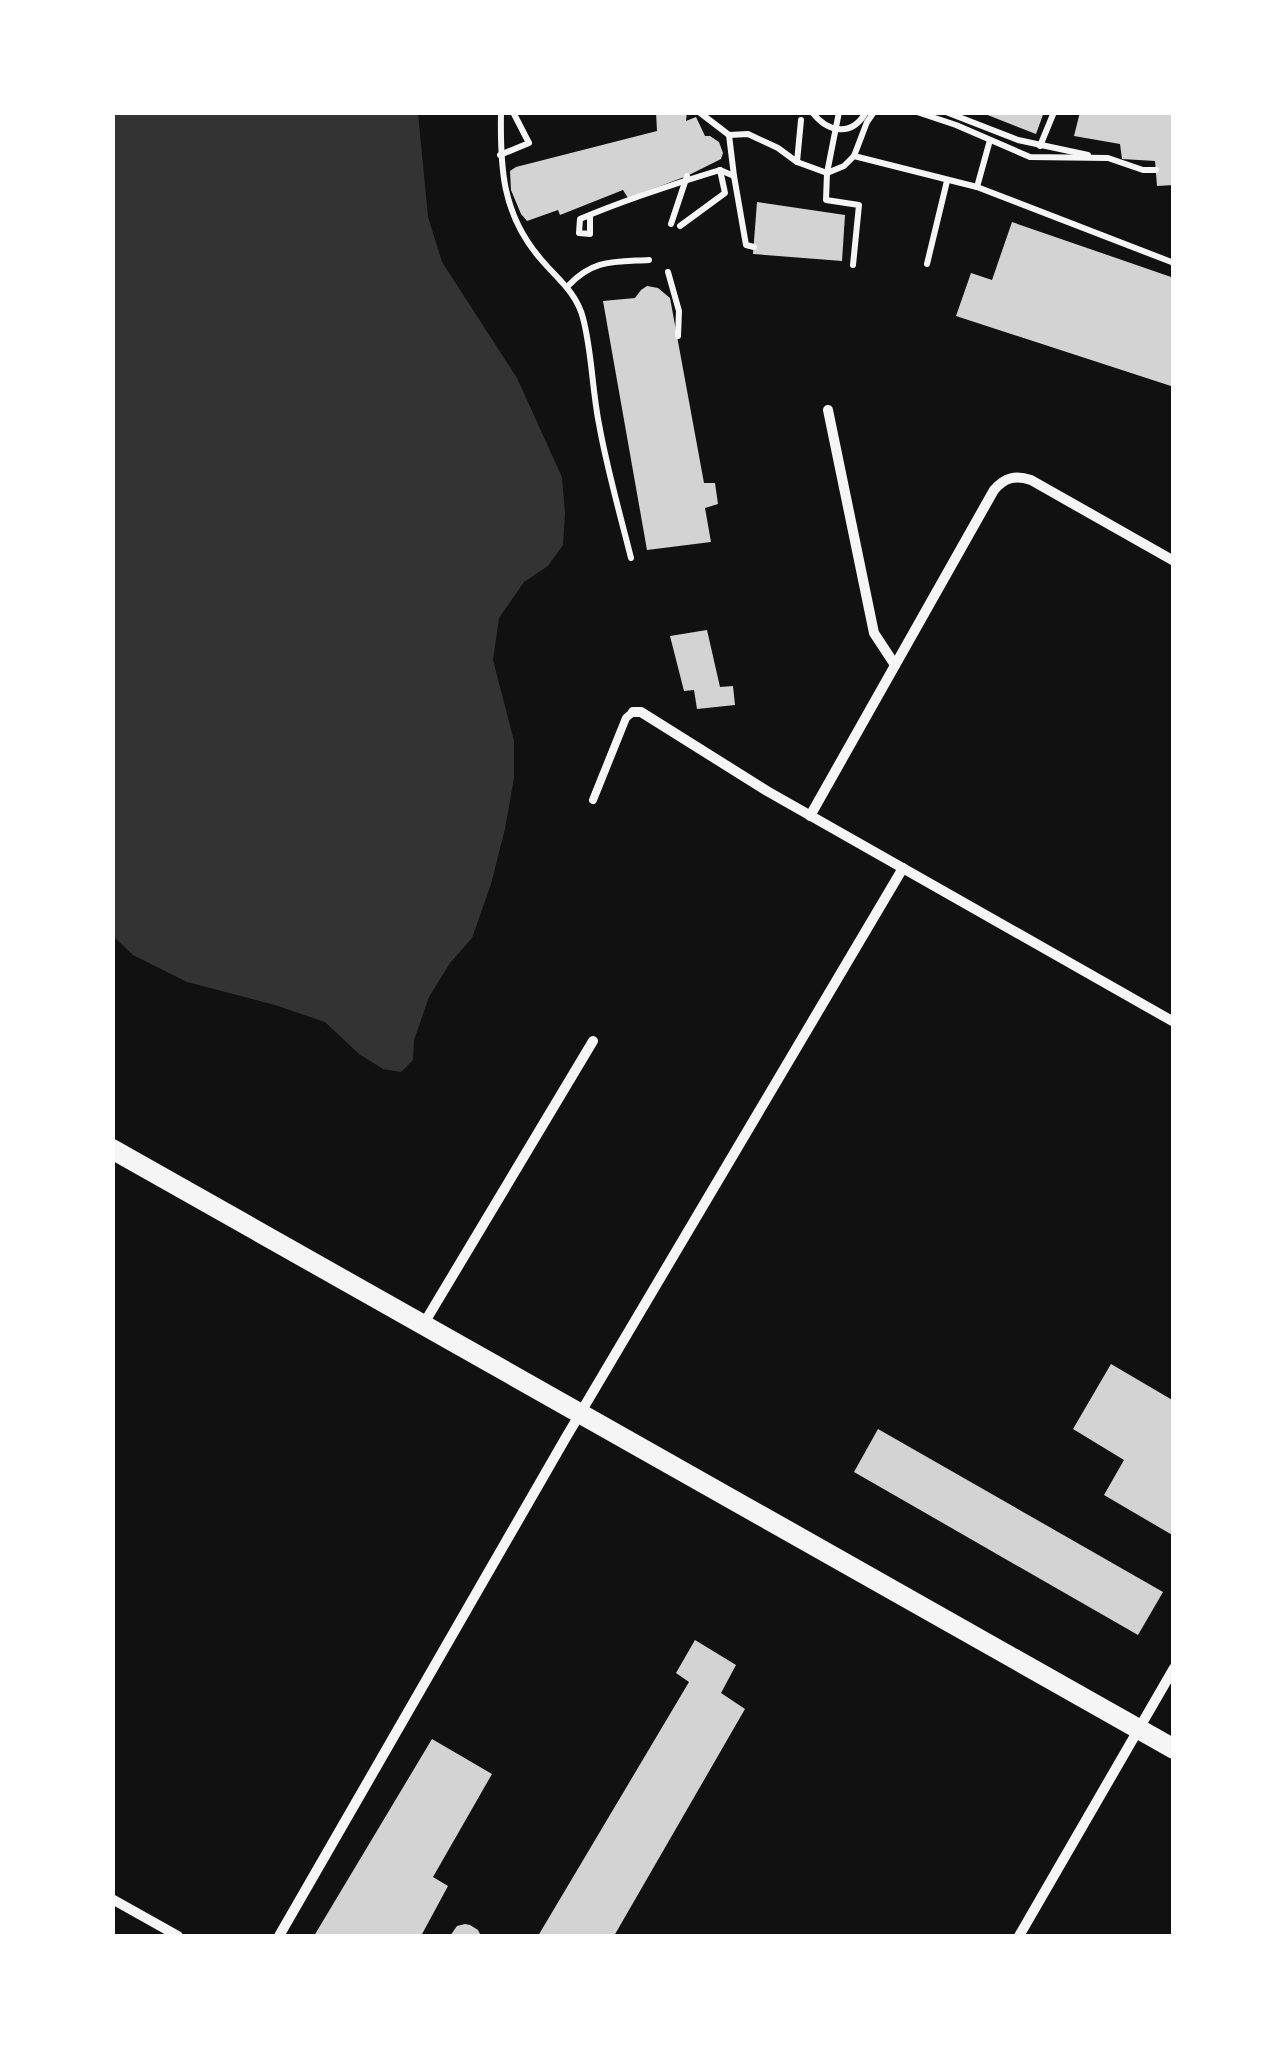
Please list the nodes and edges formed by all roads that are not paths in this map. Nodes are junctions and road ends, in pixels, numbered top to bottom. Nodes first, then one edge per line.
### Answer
1 (828, 410) dead end
2 (1174, 561) edge
3 (895, 665) junction
4 (632, 712) joint
5 (593, 800) dead end
6 (810, 816) junction
7 (902, 868) junction
8 (1174, 1022) edge
9 (593, 1041) dead end
10 (112, 1149) edge
11 (423, 1325) junction
12 (581, 1414) junction
13 (1174, 1668) edge
14 (1139, 1730) junction
15 (1174, 1750) edge
16 (112, 1899) edge
17 (178, 1936) edge
18 (278, 1936) edge
19 (1019, 1936) edge

1 - 3 street
2 - 3 street
3 - 6 street
4 - 5 lane
4 - 6 street
6 - 7 street
7 - 8 street
7 - 12 street
9 - 11 street
10 - 11 main road
11 - 12 main road
12 - 14 main road
12 - 18 street
13 - 14 street
14 - 15 main road
14 - 19 street
16 - 17 street

